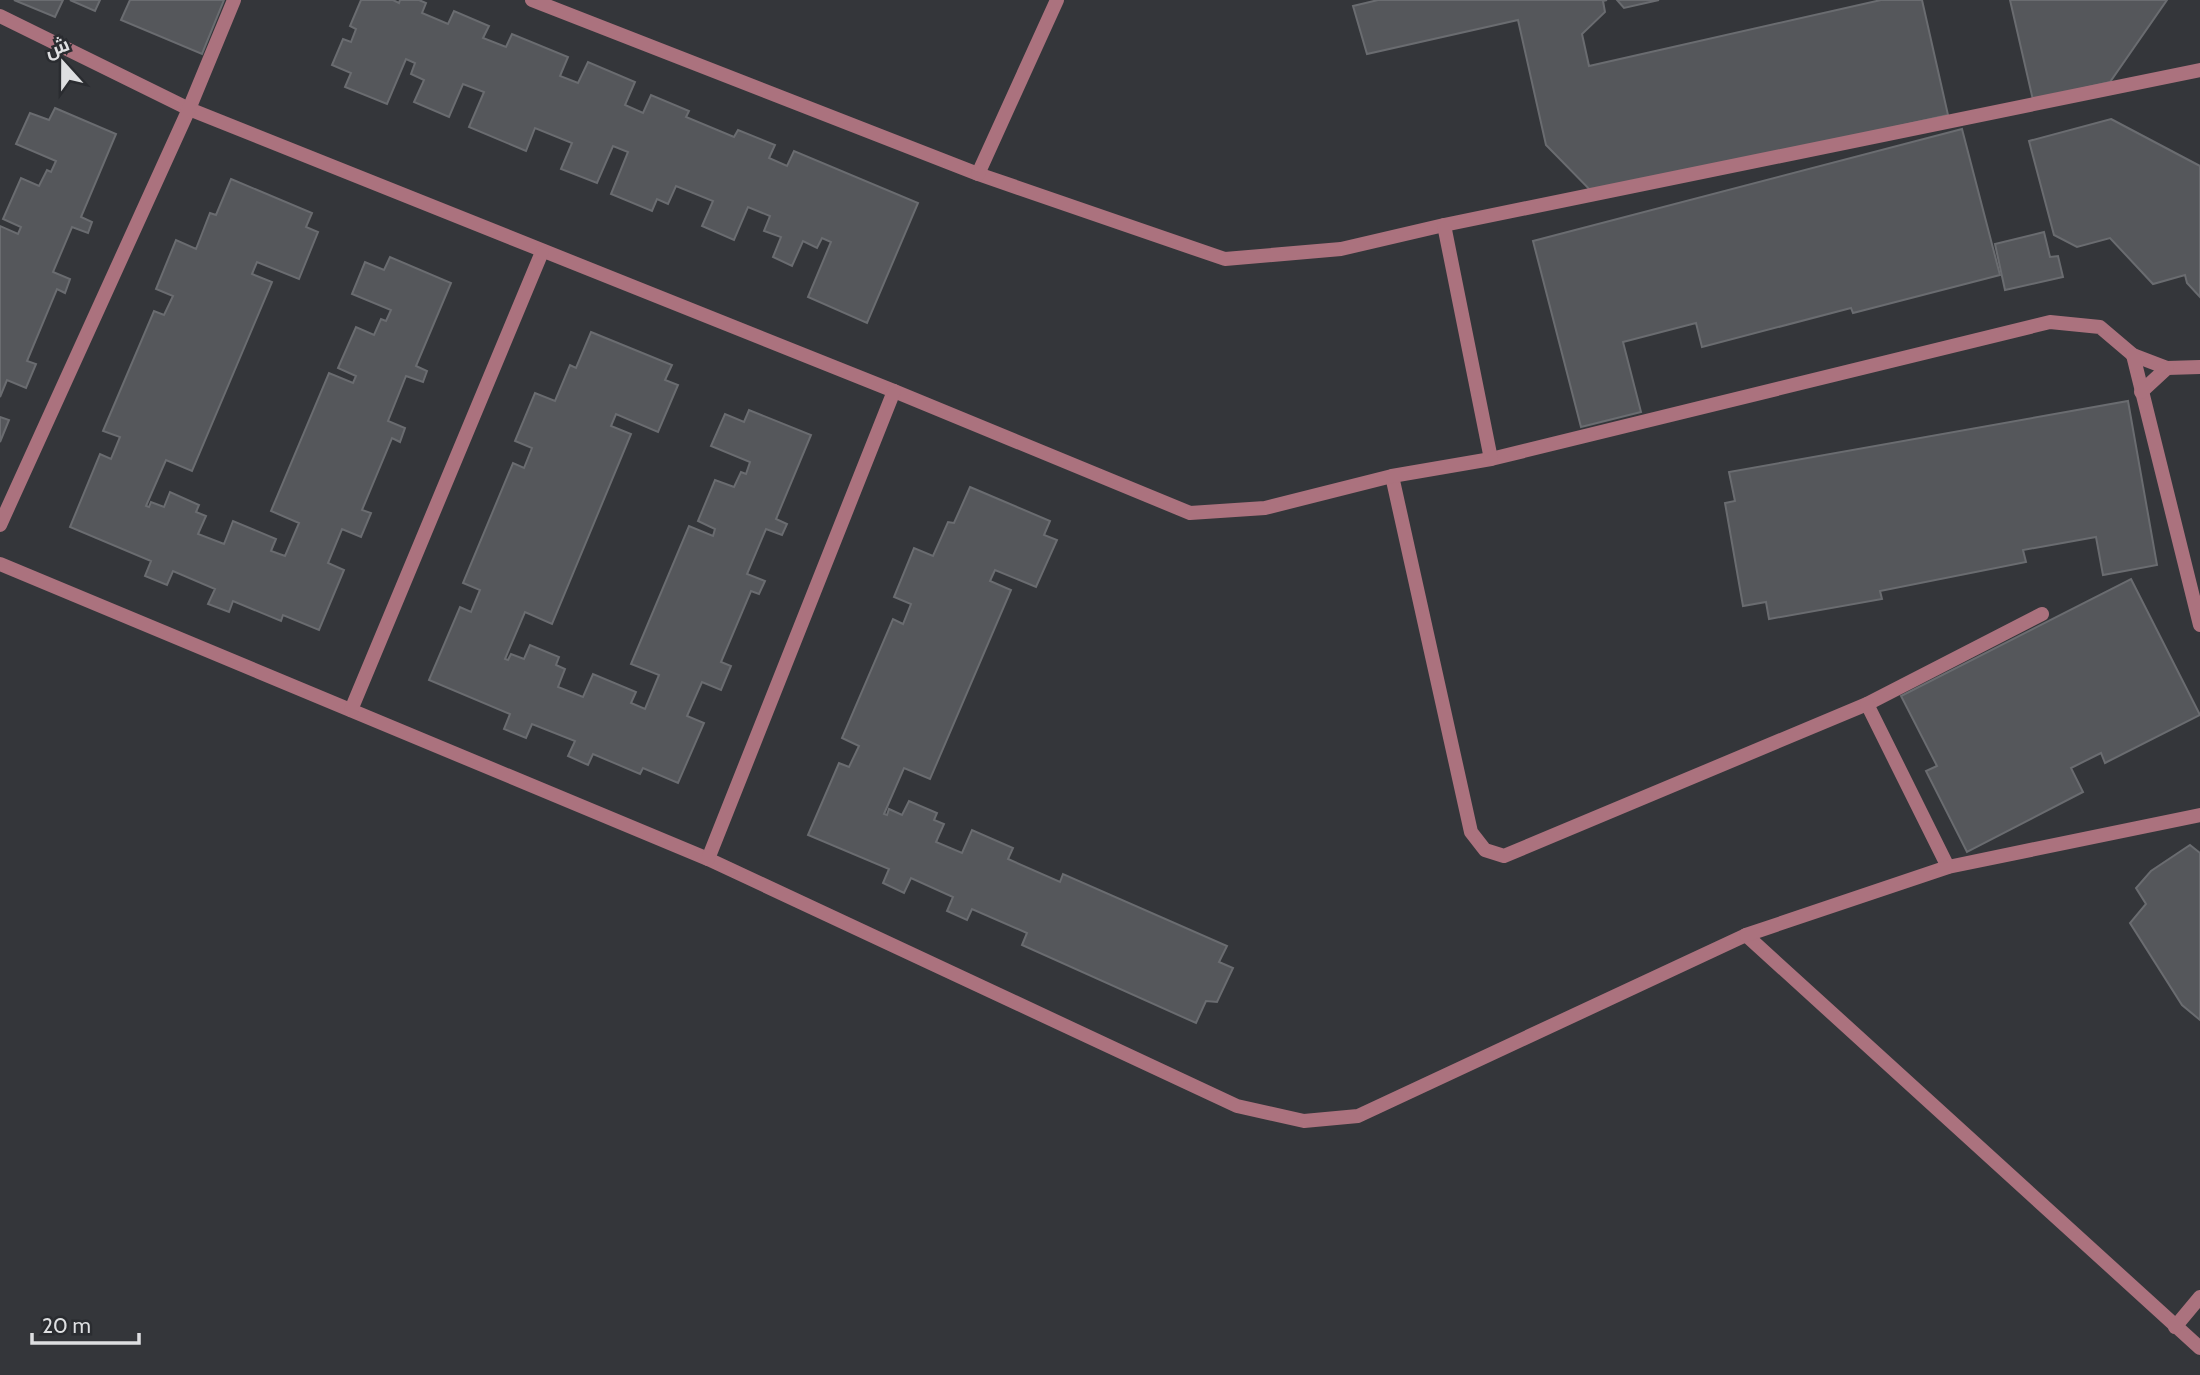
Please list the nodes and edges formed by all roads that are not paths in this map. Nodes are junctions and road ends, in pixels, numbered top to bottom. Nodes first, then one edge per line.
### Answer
1 (234, 0) edge
2 (532, 0) edge
3 (1057, 0) edge
4 (0, 16) edge
5 (2200, 70) edge
6 (189, 109) junction
7 (978, 174) junction
8 (1444, 225) junction
9 (542, 252) junction
10 (2133, 355) junction
11 (2200, 367) edge
12 (2167, 369) junction
13 (894, 391) junction
14 (2141, 391) junction
15 (1491, 459) junction
16 (1392, 476) junction
17 (0, 525) edge
18 (0, 564) edge
19 (2042, 614) dead end
20 (2200, 625) edge
21 (1867, 704) junction
22 (351, 710) junction
23 (2200, 815) edge
24 (708, 859) junction
25 (1948, 867) junction
26 (1746, 935) junction
27 (2200, 1297) edge
28 (2175, 1326) junction
29 (2200, 1348) edge

1 - 6 street
2 - 7 street
3 - 7 street
4 - 6 street
5 - 8 street
6 - 9 street
6 - 17 street
7 - 8 street
8 - 15 street
9 - 13 street
9 - 22 street
10 - 12 street
10 - 14 street
10 - 15 street
11 - 12 street
12 - 14 street
13 - 16 street
13 - 24 street
14 - 20 street
15 - 16 street
16 - 21 street
18 - 22 street
19 - 21 street
21 - 25 street
22 - 24 street
23 - 25 street
24 - 26 street
25 - 26 street
26 - 28 street
27 - 28 street
28 - 29 street

